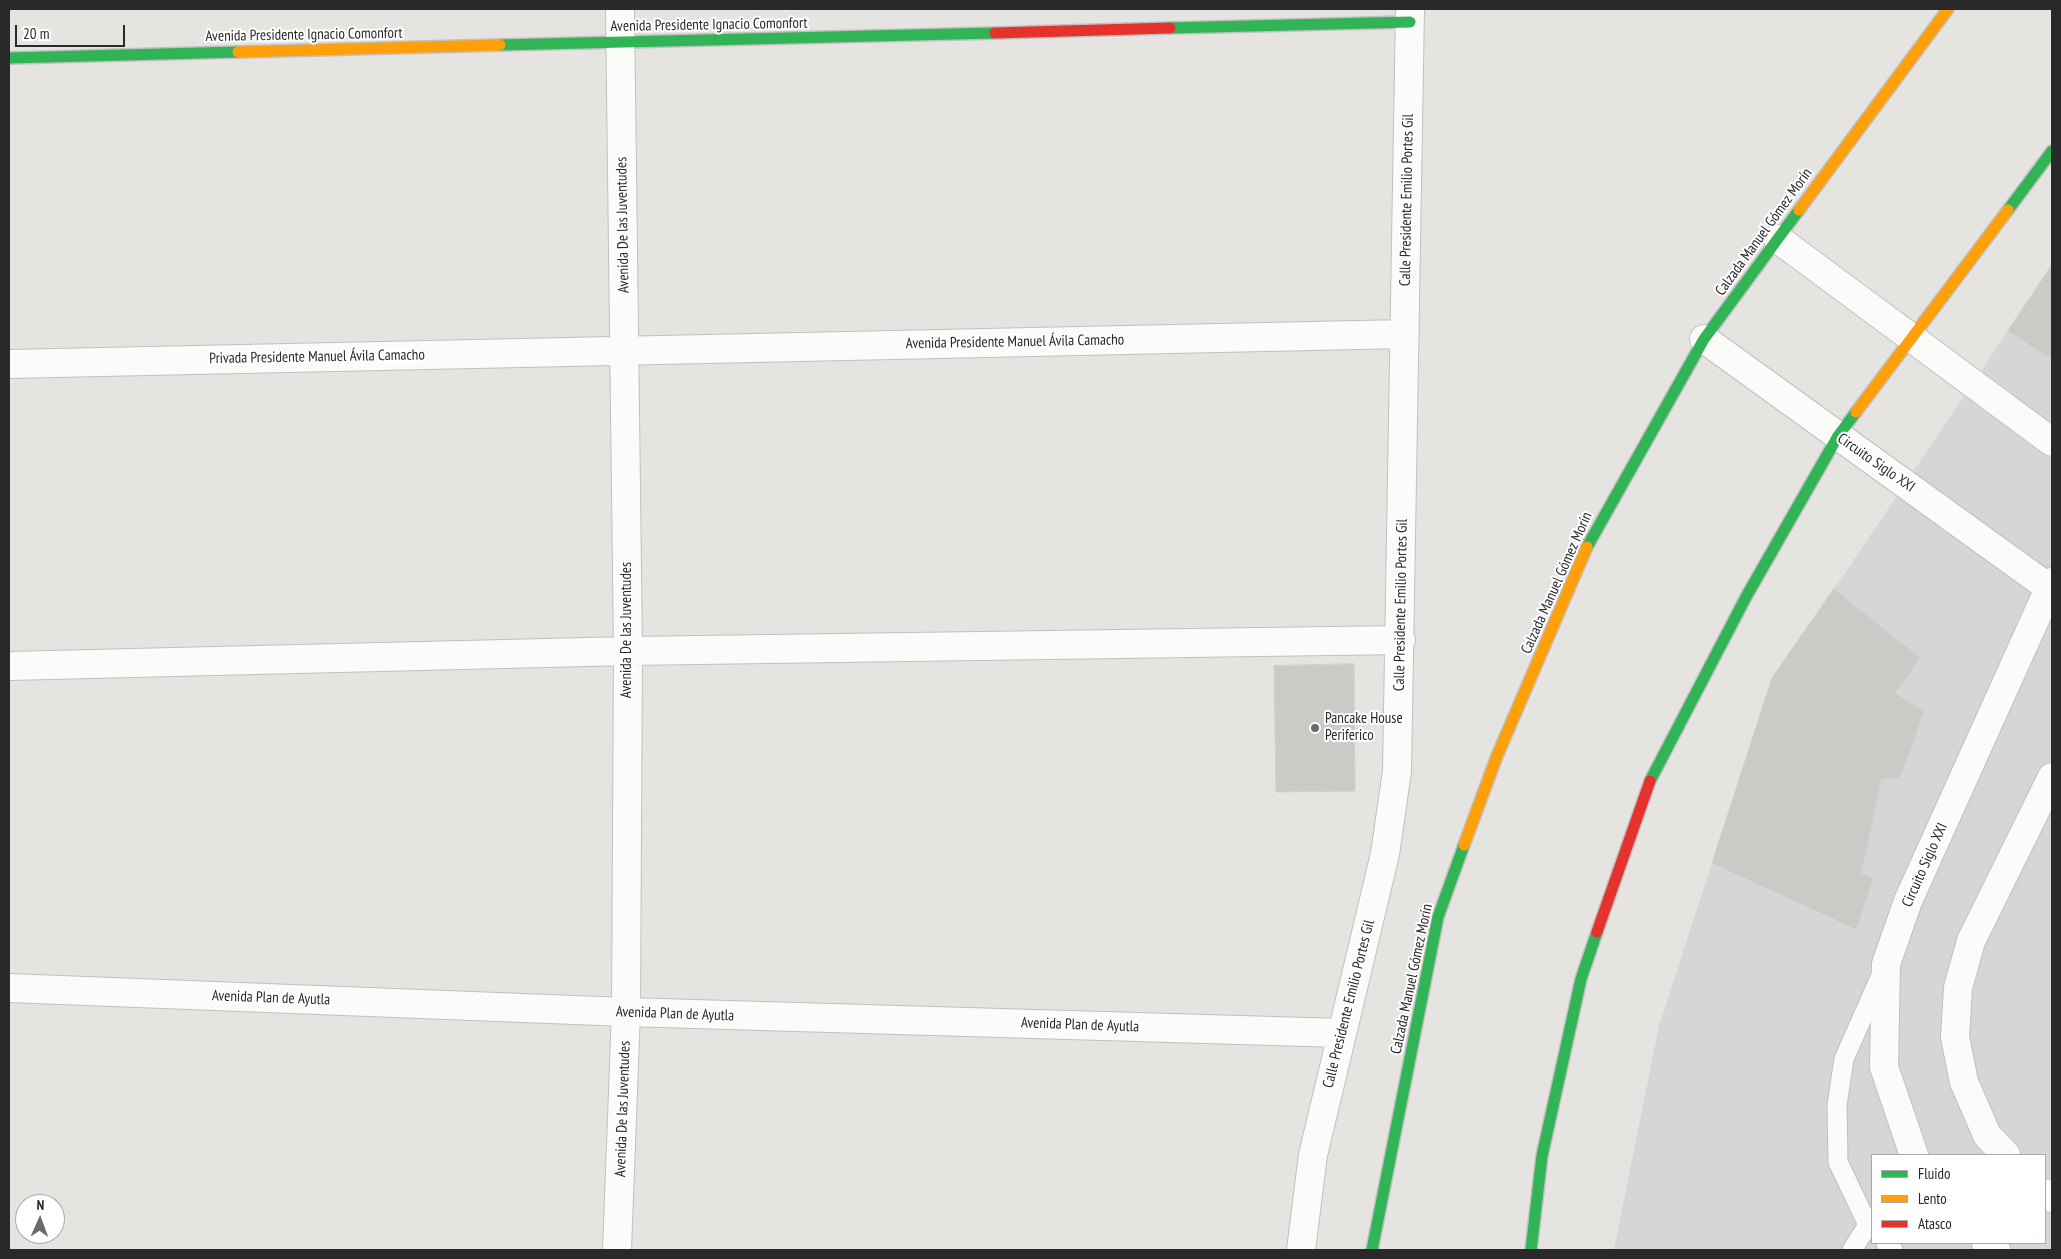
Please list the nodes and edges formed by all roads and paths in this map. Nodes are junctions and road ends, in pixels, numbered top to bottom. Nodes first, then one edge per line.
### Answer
1 (620, 9) edge
2 (1948, 9) edge
3 (1410, 16) edge
4 (621, 42) junction
5 (9, 58) edge
6 (2052, 151) edge
7 (1778, 239) junction
8 (1405, 334) junction
9 (1913, 338) junction
10 (1704, 339) junction
11 (625, 350) junction
12 (9, 364) edge
13 (1838, 436) junction
14 (2052, 442) edge
15 (2051, 587) edge
16 (1401, 640) junction
17 (628, 651) junction
18 (9, 666) edge
19 (2052, 776) edge
20 (1886, 964) junction
21 (9, 988) edge
22 (626, 1012) junction
23 (1342, 1033) junction
24 (1914, 1154) edge
25 (2005, 1154) edge
26 (1870, 1227) edge
27 (617, 1250) edge
28 (1301, 1250) edge
29 (1372, 1250) edge
30 (1531, 1250) edge
31 (1852, 1250) edge

1 - 4 street, Avenida De las Juventudes
2 - 7 main road, Calzada Manuel Gómez Morín
3 - 4 main road, Avenida Presidente Ignacio Comonfort
3 - 8 street, Calle Presidente Emilio Portes Gil
4 - 5 main road, Avenida Presidente Ignacio Comonfort
4 - 11 street, Avenida De las Juventudes
6 - 9 main road
7 - 9 street
7 - 10 main road, Calzada Manuel Gómez Morín
8 - 11 street, Avenida Presidente Manuel Ávila Camacho
8 - 16 street, Calle Presidente Emilio Portes Gil
9 - 13 main road
9 - 14 street
10 - 13 street, Circuito Siglo XXI
10 - 29 main road, Calzada Manuel Gómez Morín
11 - 12 street, Privada Presidente Manuel Ávila Camacho
11 - 17 street, Avenida De las Juventudes
13 - 15 street, Circuito Siglo XXI
13 - 30 main road
15 - 20 street, Circuito Siglo XXI
16 - 17 street
16 - 23 street, Calle Presidente Emilio Portes Gil
17 - 18 street
17 - 22 street, Avenida De las Juventudes
19 - 25 street
20 - 24 street, Circuito Siglo XXI
20 - 26 lane
21 - 22 street, Avenida Plan de Ayutla
22 - 23 street, Avenida Plan de Ayutla
22 - 27 street, Avenida De las Juventudes
23 - 28 street, Calle Presidente Emilio Portes Gil
26 - 31 lane

